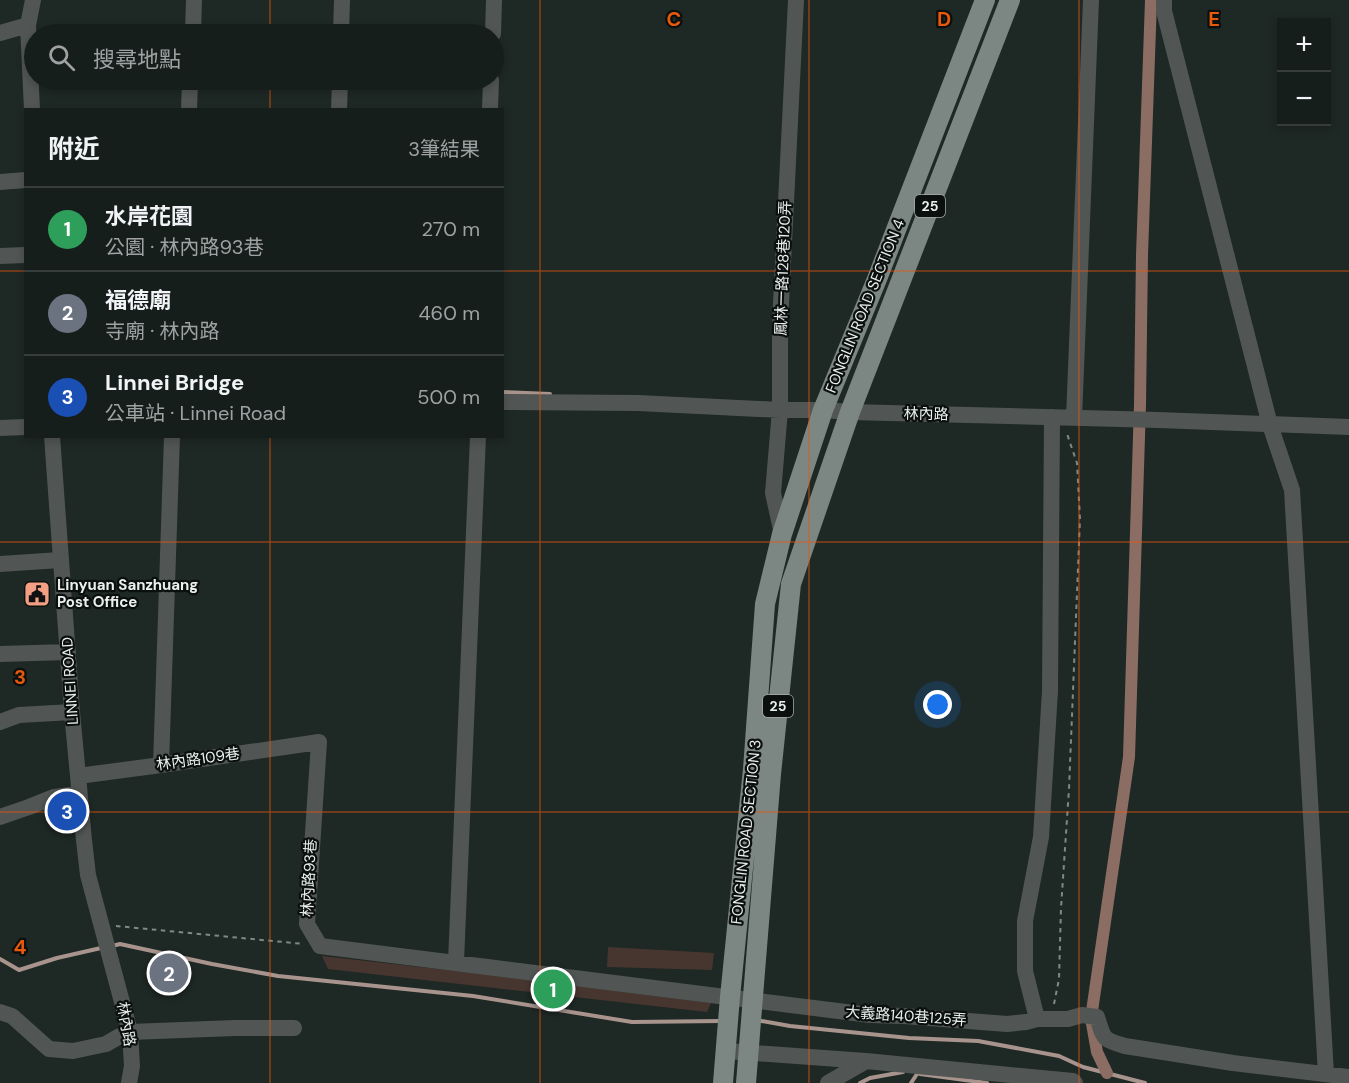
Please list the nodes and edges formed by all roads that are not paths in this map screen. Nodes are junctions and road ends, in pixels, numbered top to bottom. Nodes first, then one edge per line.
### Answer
1 (33, 0) edge
2 (194, 0) edge
3 (342, 0) edge
4 (494, 0) edge
5 (795, 0) edge
6 (985, 0) edge
7 (1010, 0) edge
8 (1091, 0) edge
9 (1164, 0) edge
10 (28, 24) edge
11 (193, 24) edge
12 (341, 24) edge
13 (493, 24) edge
14 (24, 26) edge
15 (0, 33) edge
16 (31, 90) edge
17 (190, 90) edge
18 (340, 90) edge
19 (491, 90) edge
20 (32, 108) edge
21 (189, 108) edge
22 (339, 108) edge
23 (490, 108) edge
24 (24, 180) edge
25 (0, 182) edge
26 (24, 255) edge
27 (0, 256) edge
28 (504, 402) edge
29 (780, 410) junction
30 (823, 410) junction
31 (850, 412) junction
32 (1063, 418) junction
33 (1270, 425) junction
34 (24, 427) edge
35 (1349, 427) edge
36 (0, 428) edge
37 (52, 438) edge
38 (172, 438) edge
39 (478, 438) edge
40 (782, 534) junction
41 (60, 560) junction
42 (0, 564) edge
43 (68, 652) junction
44 (0, 654) edge
45 (72, 712) junction
46 (0, 722) edge
47 (319, 742) joint
48 (161, 765) junction
49 (78, 776) junction
50 (80, 794) junction
51 (0, 817) edge
52 (101, 924) joint
53 (456, 962) junction
54 (730, 1000) junction
55 (753, 1005) junction
56 (0, 1012) edge
57 (1045, 1019) junction
58 (294, 1028) dead end
59 (130, 1032) junction
60 (726, 1046) junction
61 (750, 1049) junction
62 (866, 1061) junction
63 (1326, 1074) junction
64 (1349, 1077) edge
65 (129, 1083) edge
66 (723, 1083) edge
67 (746, 1083) edge
68 (828, 1083) edge
69 (1075, 1083) edge

1 - 10 street
2 - 11 street
3 - 12 street
4 - 13 street
5 - 29 street, 鳳林一路128巷120弄
6 - 30 main road, FONGLIN ROAD SECTION 4 / 25
7 - 31 main road, FONGLIN ROAD SECTION 4 / 25
8 - 32 street
9 - 33 street
14 - 15 street
16 - 20 street
17 - 21 street
18 - 22 street
19 - 23 street
24 - 25 street
26 - 27 street
28 - 29 street, 林內路
29 - 30 street, 林內路
29 - 40 street, 鳳林一路128巷120弄
30 - 31 street, 林內路
30 - 40 main road, FONGLIN ROAD SECTION 3 / 25
31 - 32 street, 林內路
31 - 55 main road, FONGLIN ROAD SECTION 3 / 25
32 - 33 street, 林內路
32 - 57 street
33 - 35 street, 林內路
33 - 63 street
34 - 36 street
37 - 41 street, LINNEI ROAD
38 - 48 street
39 - 53 street
40 - 54 main road, FONGLIN ROAD SECTION 3 / 25
41 - 42 street
41 - 43 street, LINNEI ROAD
43 - 44 street
43 - 45 street, LINNEI ROAD
45 - 46 street
45 - 49 street, LINNEI ROAD
47 - 48 street, 林內路109巷
47 - 53 street, 林內路93巷
48 - 49 street, 林內路109巷
49 - 50 street, LINNEI ROAD
50 - 51 street
50 - 52 street, LINNEI ROAD
52 - 59 street, 林內路
53 - 54 street, 大義路140巷125弄
54 - 55 street, 大義路140巷125弄
54 - 60 main road, FONGLIN ROAD SECTION 3 / 25
55 - 57 street, 大義路140巷125弄
55 - 61 main road, FONGLIN ROAD SECTION 3 / 25
56 - 59 street
57 - 63 street, 大義路140巷125弄
58 - 59 street
59 - 65 street, 林內路
60 - 61 street
60 - 66 main road, FONGLIN ROAD SECTION 3 / 25
61 - 62 street
61 - 67 main road, FONGLIN ROAD SECTION 3 / 25
62 - 68 street
62 - 69 street
63 - 64 street

